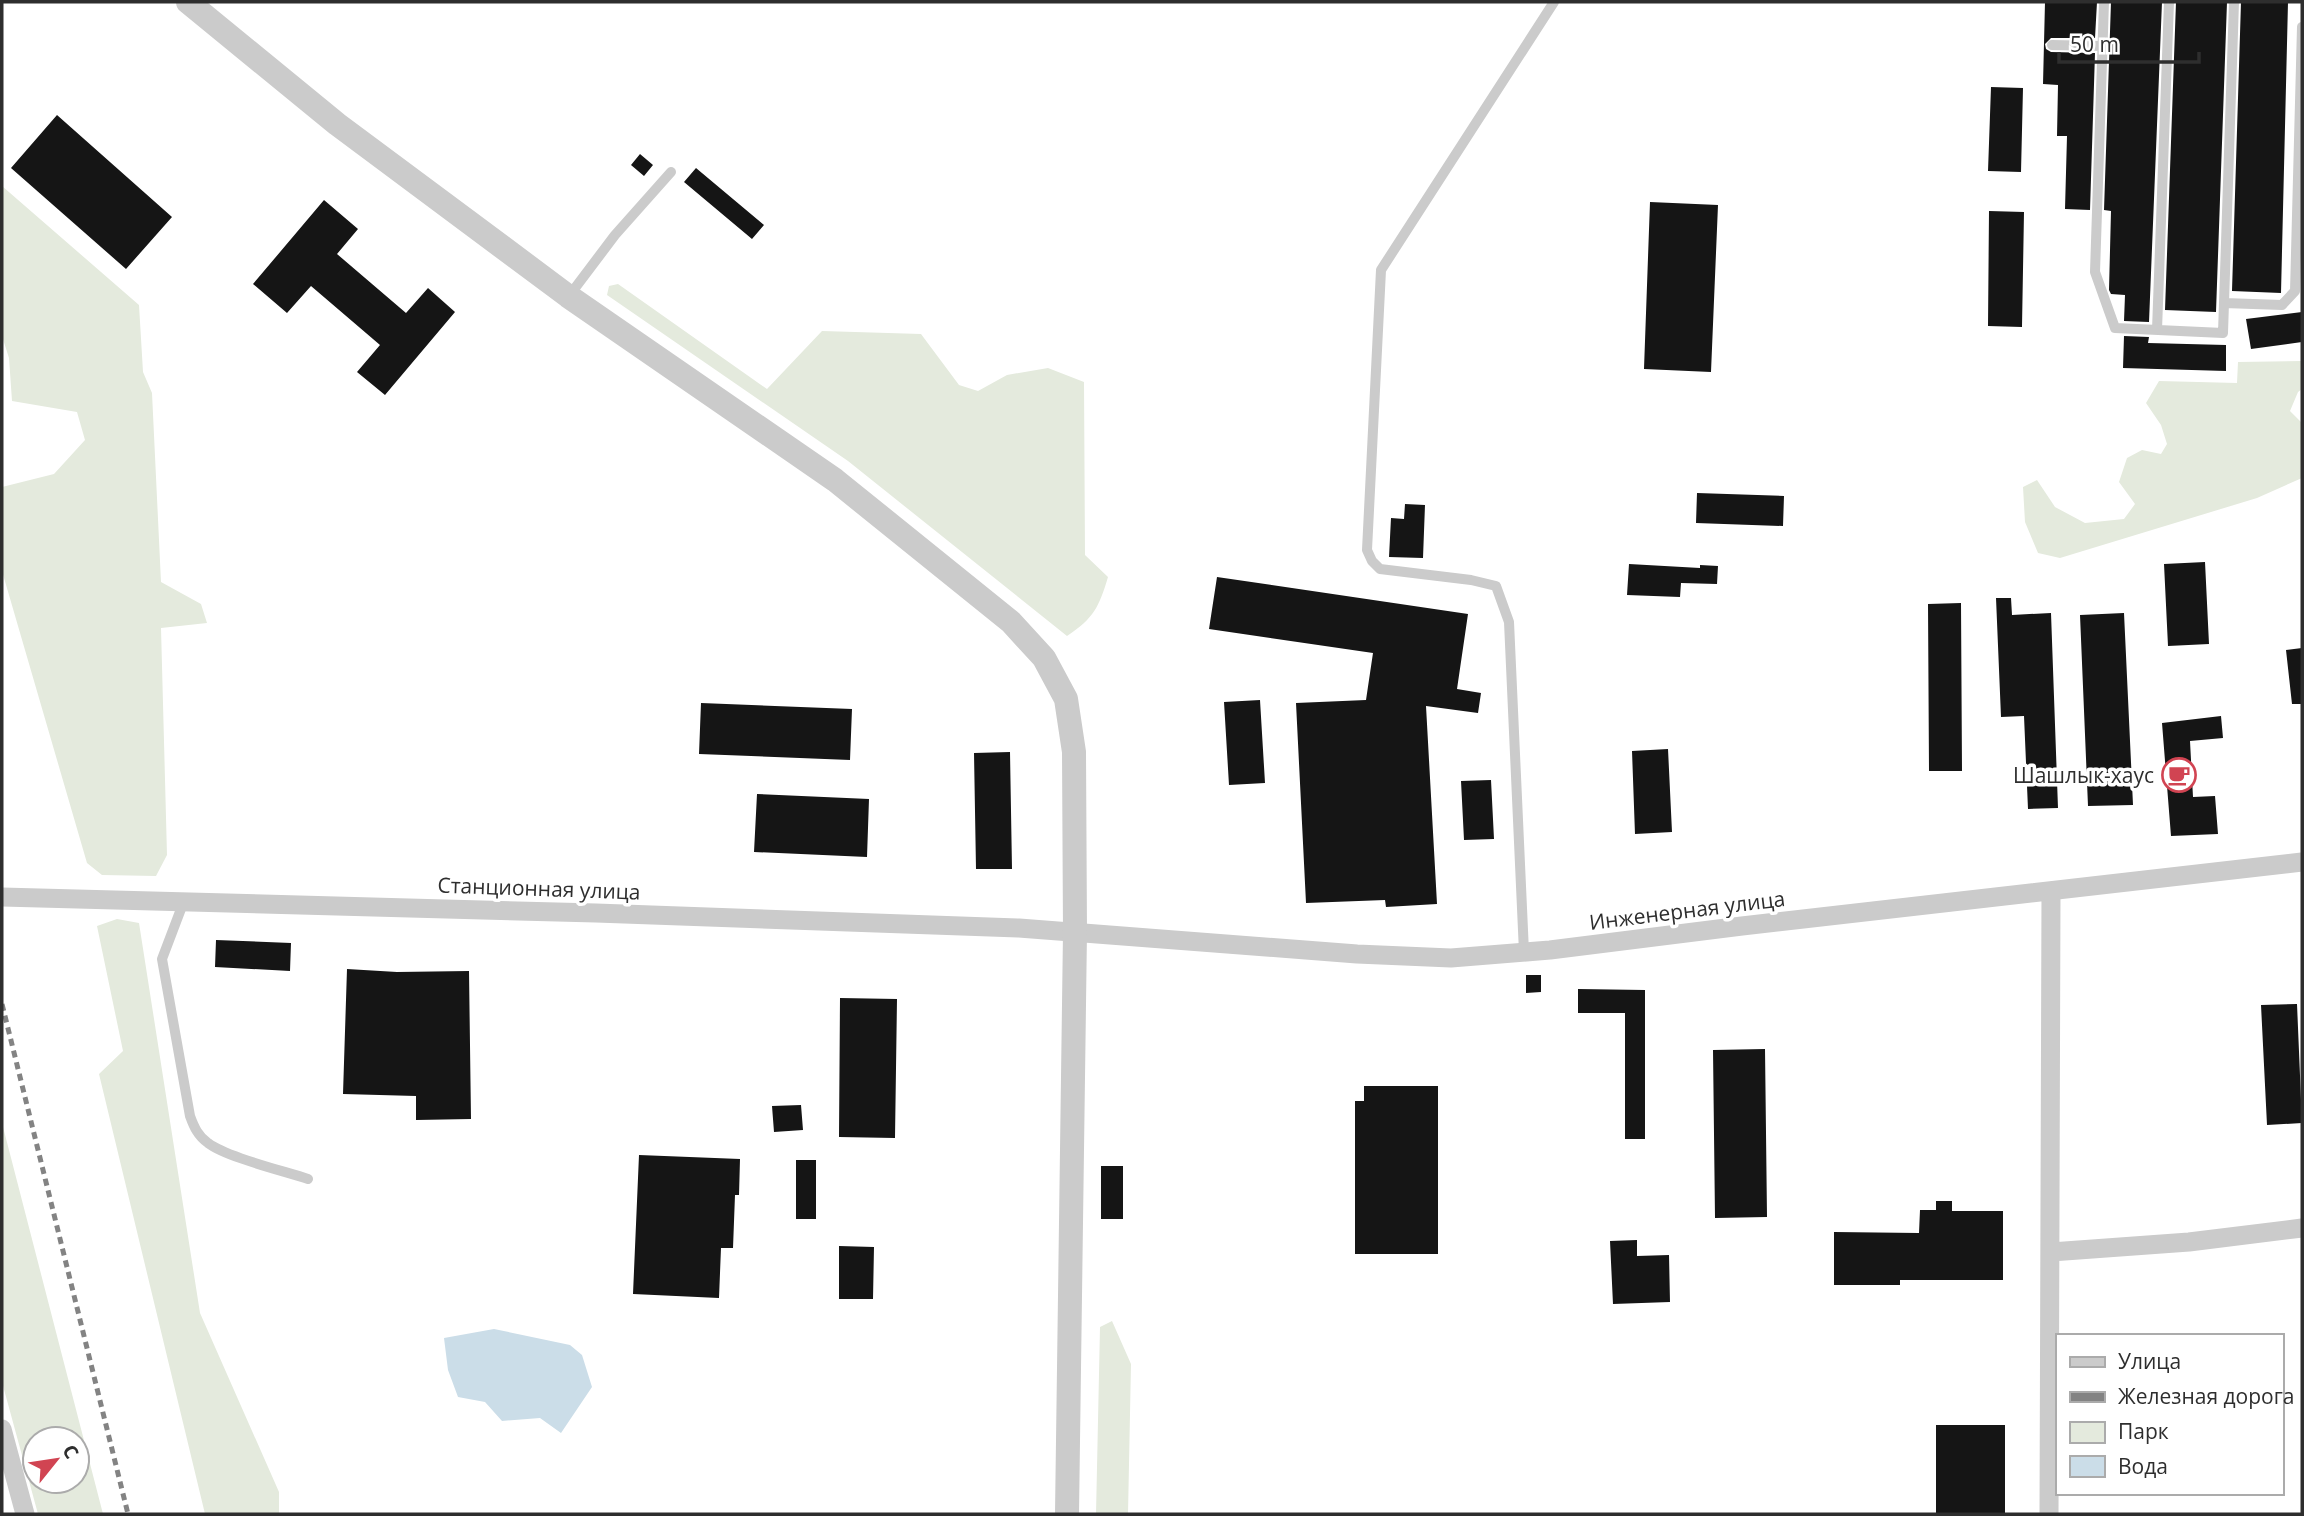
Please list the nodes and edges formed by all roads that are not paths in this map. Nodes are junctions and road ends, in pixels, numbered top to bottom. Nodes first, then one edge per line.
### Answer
1 (188, 2) edge
2 (1554, 2) edge
3 (2104, 2) edge
4 (2169, 2) edge
5 (2234, 2) edge
6 (2302, 27) edge
7 (2052, 45) dead end
8 (2102, 46) junction
9 (671, 172) dead end
10 (568, 296) junction
11 (2224, 303) junction
12 (2157, 330) junction
13 (2302, 862) edge
14 (2051, 891) junction
15 (2, 897) edge
16 (184, 901) junction
17 (1075, 932) junction
18 (1524, 952) junction
19 (308, 1179) dead end
20 (2302, 1228) edge
21 (2051, 1252) junction
22 (2, 1429) edge
23 (25, 1514) edge
24 (1067, 1514) edge
25 (2049, 1514) edge

1 - 10 street
2 - 18 lane
3 - 8 lane
4 - 12 lane
5 - 11 lane
6 - 11 lane
7 - 8 lane
8 - 12 lane
9 - 10 lane
10 - 17 street
11 - 12 lane
13 - 14 street, Инженерная улица
14 - 18 street, Инженерная улица
14 - 21 street
15 - 16 street, Станционная улица
16 - 17 street, Станционная улица
16 - 19 lane
17 - 18 street, Инженерная улица
17 - 24 street
20 - 21 street
21 - 25 street
22 - 23 street

